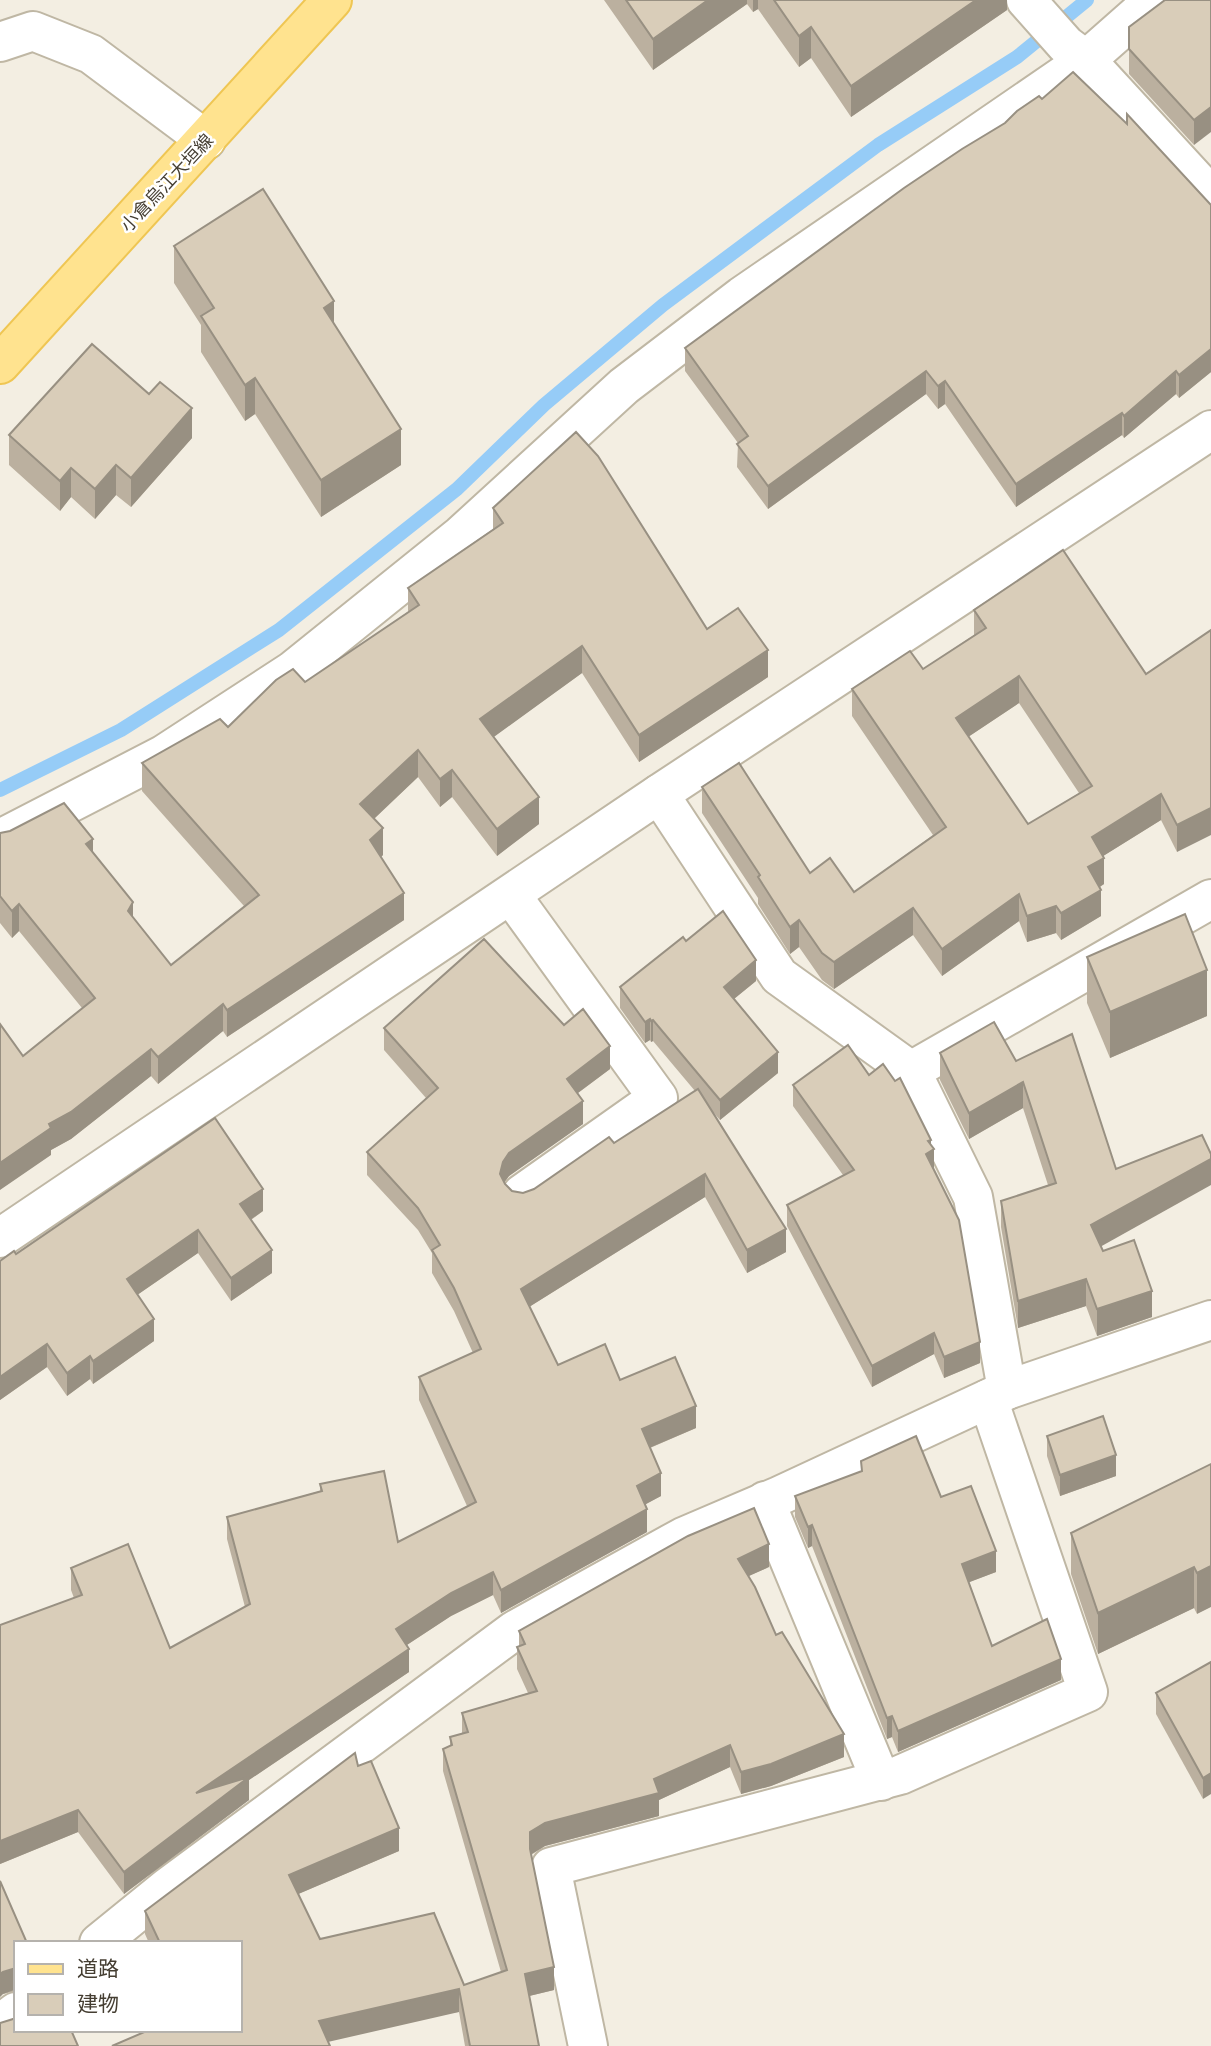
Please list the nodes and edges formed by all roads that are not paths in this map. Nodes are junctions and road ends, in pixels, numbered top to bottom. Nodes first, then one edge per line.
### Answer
1 (332, 0) edge
2 (1154, 0) edge
3 (1033, 7) edge
4 (0, 43) edge
5 (1076, 52) junction
6 (206, 140) junction
7 (1211, 196) edge
8 (0, 364) edge
9 (1211, 430) edge
10 (659, 794) junction
11 (0, 839) edge
12 (511, 895) junction
13 (1207, 914) edge
14 (911, 1071) junction
15 (522, 1194) edge
16 (0, 1238) edge
17 (1211, 1320) edge
18 (998, 1394) junction
19 (765, 1501) junction
20 (881, 1780) junction
21 (102, 1941) edge
22 (14, 2013) edge
23 (0, 2024) edge
24 (588, 2046) edge

1 - 6 main road, 小倉烏江大垣線
2 - 5 street
3 - 5 street
4 - 6 street
5 - 7 street
5 - 11 street
6 - 8 main road, 小倉烏江大垣線
9 - 10 street
10 - 12 street
10 - 14 street
12 - 15 street
12 - 16 street
13 - 14 street
14 - 18 street
17 - 18 street
18 - 19 street
18 - 20 street
19 - 20 street
19 - 21 street
20 - 24 street
22 - 23 street

